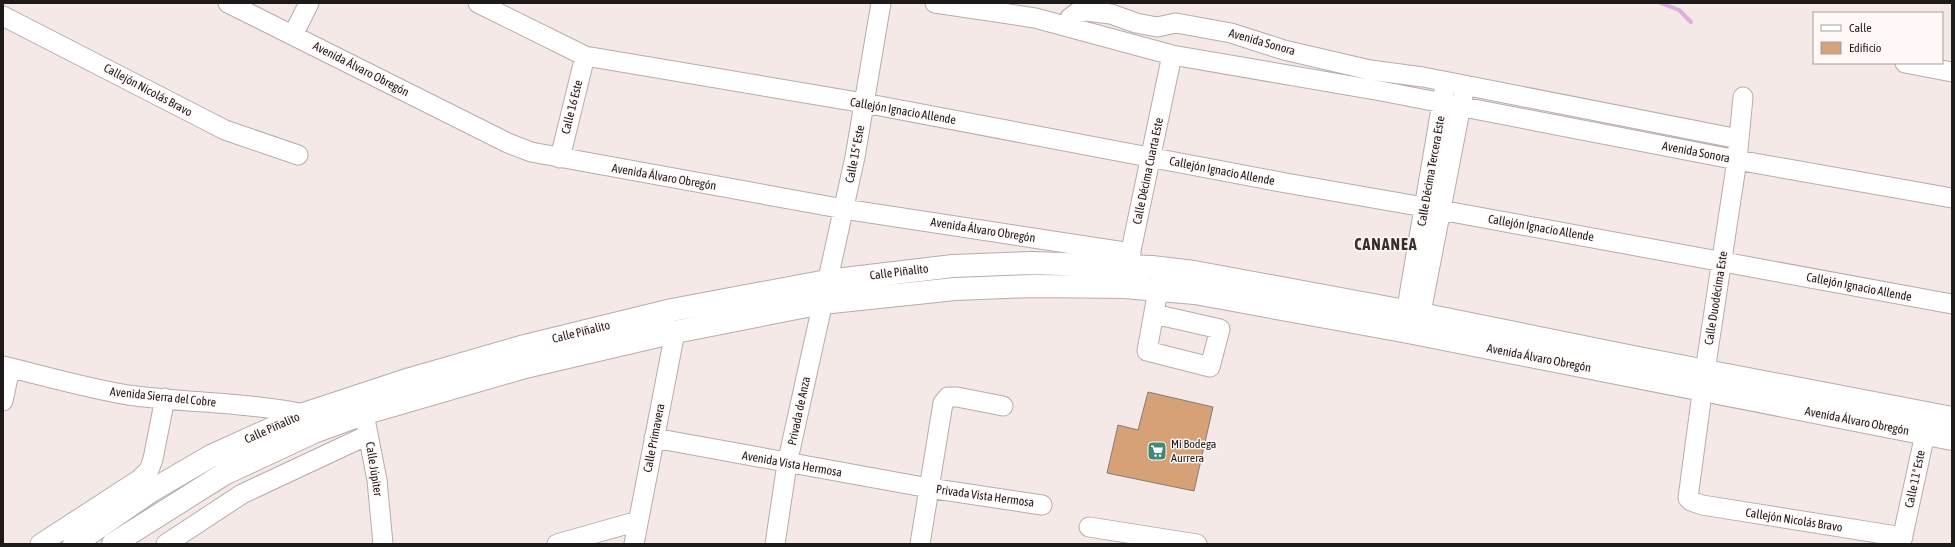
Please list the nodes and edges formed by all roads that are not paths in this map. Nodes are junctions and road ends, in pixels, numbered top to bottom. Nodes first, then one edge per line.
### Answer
1 (228, 3) edge
2 (310, 3) edge
3 (478, 3) edge
4 (881, 3) edge
5 (935, 3) edge
6 (3, 16) edge
7 (1069, 27) junction
8 (293, 35) junction
9 (1172, 54) junction
10 (584, 56) junction
11 (1910, 64) edge
12 (1952, 72) edge
13 (1446, 82) junction
14 (1464, 86) junction
15 (1743, 97) dead end
16 (864, 103) junction
17 (1451, 105) junction
18 (1739, 139) junction
19 (298, 155) dead end
20 (1151, 156) junction
21 (560, 158) junction
22 (1737, 160) junction
23 (1952, 198) edge
24 (1432, 208) junction
25 (844, 209) junction
26 (1722, 261) junction
27 (1127, 269) junction
28 (827, 281) junction
29 (1158, 290) junction
30 (822, 303) junction
31 (1952, 304) edge
32 (1154, 314) dead end
33 (1412, 323) junction
34 (675, 332) junction
35 (6, 367) edge
36 (1704, 381) junction
37 (165, 398) junction
38 (3, 401) edge
39 (1003, 406) dead end
40 (1927, 413) junction
41 (363, 415) junction
42 (1952, 418) edge
43 (309, 423) junction
44 (1925, 434) junction
45 (654, 438) junction
46 (1952, 439) edge
47 (787, 464) junction
48 (929, 488) junction
49 (1688, 498) joint
50 (1042, 505) dead end
51 (638, 521) junction
52 (1089, 526) dead end
53 (1131, 539) edge
54 (1902, 541) edge
55 (40, 544) edge
56 (74, 544) edge
57 (114, 544) edge
58 (166, 544) edge
59 (383, 544) edge
60 (557, 544) edge
61 (634, 544) edge
62 (775, 544) edge
63 (920, 544) edge
64 (1197, 544) edge

1 - 8 street, Avenida Álvaro Obregón
2 - 8 street
3 - 10 street, Callejón Ignacio Allende
4 - 16 street, Calle 15ª Este
5 - 7 street
6 - 19 street, Callejón Nicolás Bravo
7 - 9 street
7 - 13 street, Avenida Sonora
8 - 21 street, Avenida Álvaro Obregón
9 - 17 street, Avenida Sonora
9 - 20 street, Calle Décima Cuarta Este
10 - 16 street, Callejón Ignacio Allende
10 - 21 street, Calle 16 Este
11 - 12 street
13 - 14 street, Avenida Sonora
13 - 17 street, Calle Décima Tercera Este
14 - 17 street
14 - 18 street, Avenida Sonora
15 - 18 street, Calle Duodécima Este
16 - 20 street, Callejón Ignacio Allende
16 - 25 street, Calle 15ª Este
17 - 22 street, Avenida Sonora
17 - 24 street, Calle Décima Tercera Este
18 - 22 street, Calle Duodécima Este
20 - 24 street, Callejón Ignacio Allende
20 - 27 street, Calle Décima Cuarta Este
21 - 25 street, Avenida Álvaro Obregón
22 - 23 street, Avenida Sonora
22 - 26 street, Calle Duodécima Este
24 - 26 street, Callejón Ignacio Allende
24 - 33 street, Calle Décima Tercera Este
25 - 27 street, Avenida Álvaro Obregón
25 - 28 street, Calle 15ª Este
26 - 31 street, Callejón Ignacio Allende
26 - 36 street, Calle Duodécima Este
27 - 28 main road, Calle Piñalito
27 - 29 main road, Avenida Álvaro Obregón
27 - 30 main road, Calle Piñalito
27 - 33 main road, Avenida Álvaro Obregón
28 - 30 street, Calle 15ª Este
28 - 41 main road, Calle Piñalito
29 - 32 street
29 - 33 main road, Avenida Álvaro Obregón
30 - 34 main road, Calle Piñalito
30 - 47 street, Privada de Anza
33 - 36 main road, Avenida Álvaro Obregón
34 - 41 main road, Calle Piñalito
34 - 45 street, Calle Primavera
35 - 37 street, Avenida Sierra del Cobre
35 - 38 street
36 - 40 main road, Avenida Álvaro Obregón
36 - 44 main road, Avenida Álvaro Obregón
36 - 49 street, Calle Duodécima Este
37 - 43 street, Avenida Sierra del Cobre
37 - 55 street
39 - 48 street
40 - 42 main road, Avenida Álvaro Obregón
40 - 44 street, Calle 11ª Este
41 - 43 main road, Calle Piñalito
41 - 58 street
41 - 59 street, Calle Júpiter
43 - 56 main road, Calle Piñalito
43 - 57 main road, Calle Piñalito
44 - 46 main road, Avenida Álvaro Obregón
44 - 54 street, Calle 11ª Este
45 - 47 street, Avenida Vista Hermosa
45 - 51 street, Calle Primavera
47 - 48 street, Avenida Vista Hermosa
47 - 62 street, Privada de Anza
48 - 50 street, Privada Vista Hermosa
48 - 63 street
49 - 54 street, Callejón Nicolás Bravo
51 - 60 street
51 - 61 street, Calle Primavera
52 - 53 street
53 - 64 street

